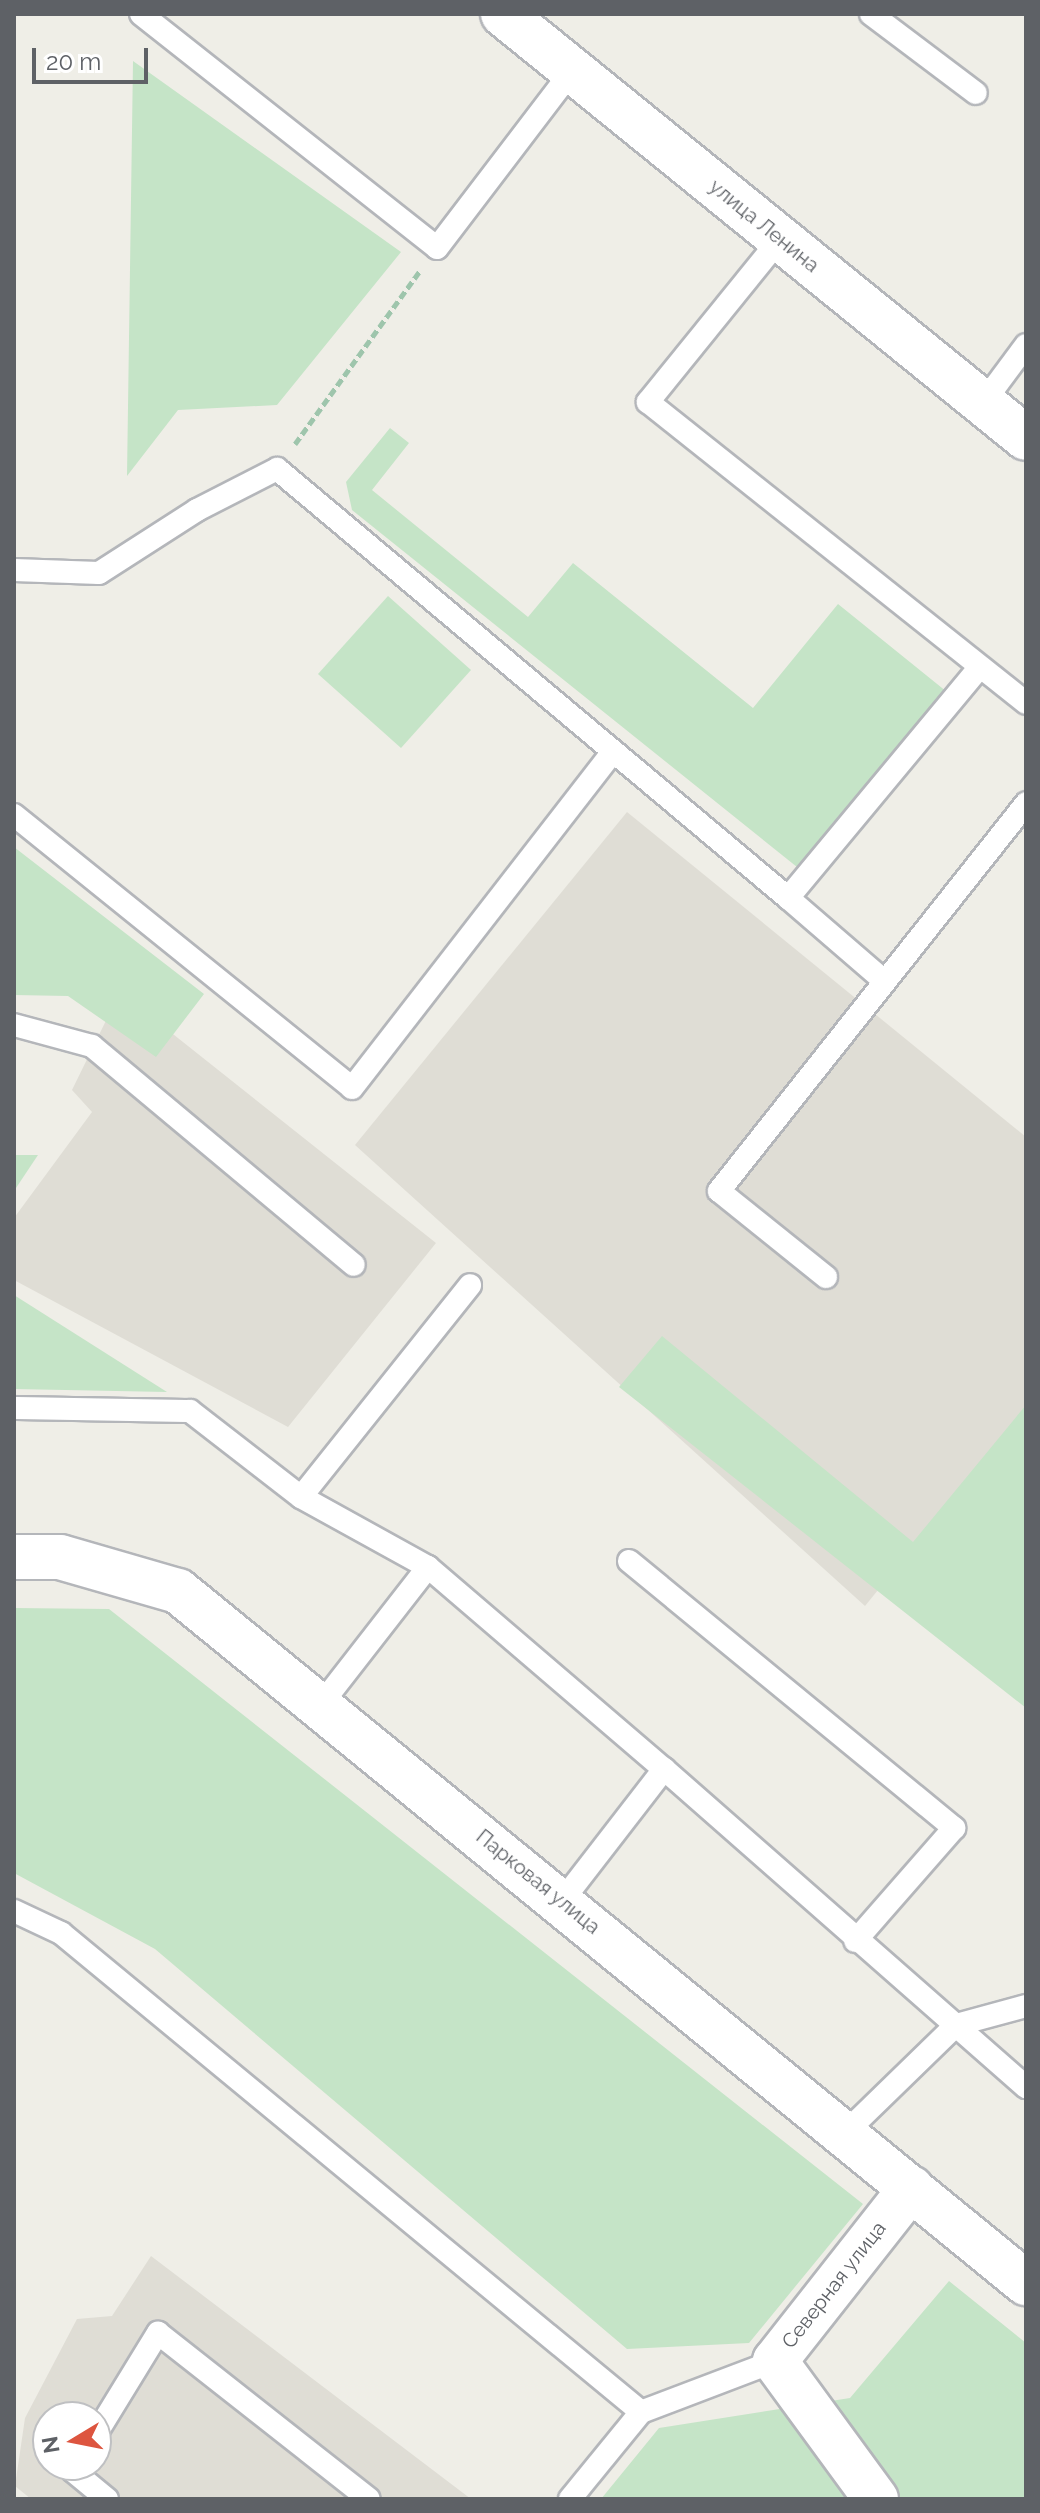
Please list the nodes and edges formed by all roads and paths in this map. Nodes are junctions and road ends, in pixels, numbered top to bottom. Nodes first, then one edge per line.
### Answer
1 (141, 14) edge
2 (871, 14) edge
3 (517, 18) edge
4 (572, 71) junction
5 (976, 93) dead end
6 (780, 239) junction
7 (437, 248) junction
8 (1026, 345) edge
9 (983, 403) junction
10 (1026, 438) edge
11 (277, 469) junction
12 (14, 570) edge
13 (980, 667) junction
14 (1026, 703) edge
15 (613, 751) junction
16 (1026, 803) edge
17 (14, 815) edge
18 (788, 898) junction
19 (882, 979) junction
20 (14, 1025) edge
21 (354, 1265) dead end
22 (826, 1277) dead end
23 (470, 1285) dead end
24 (14, 1408) edge
25 (301, 1497) junction
26 (14, 1557) edge
27 (629, 1561) dead end
28 (428, 1567) junction
29 (322, 1703) junction
30 (664, 1769) junction
31 (562, 1901) junction
32 (14, 1911) edge
33 (855, 1941) junction
34 (1026, 2006) edge
35 (956, 2025) junction
36 (1026, 2087) edge
37 (844, 2134) junction
38 (911, 2188) junction
39 (1026, 2283) edge
40 (775, 2361) junction
41 (112, 2408) edge
42 (641, 2412) junction
43 (85, 2481) edge
44 (107, 2499) edge
45 (369, 2499) edge
46 (570, 2499) edge
47 (876, 2499) edge

1 - 7 lane
2 - 5 lane
3 - 4 street, улица Ленина
4 - 6 street, улица Ленина
4 - 7 lane
6 - 9 street, улица Ленина
6 - 13 lane
7 - 11 path
8 - 9 lane
9 - 10 street, улица Ленина
11 - 12 lane
11 - 15 lane
13 - 14 lane
13 - 18 lane
15 - 17 lane
15 - 18 lane
16 - 19 lane
18 - 19 lane
19 - 22 lane
20 - 21 lane
23 - 25 lane
24 - 25 lane
25 - 28 lane
26 - 29 street, Парковая улица
27 - 33 lane
28 - 29 lane
28 - 30 lane
29 - 31 street, Парковая улица
30 - 31 lane
30 - 33 lane
31 - 37 street, Парковая улица
32 - 42 lane
33 - 35 lane
34 - 35 lane
35 - 36 lane
35 - 37 lane
37 - 38 street, Парковая улица
38 - 39 street, Парковая улица
38 - 40 street, Северная улица
40 - 42 lane
40 - 47 street, Северная улица
41 - 45 lane
42 - 46 lane
43 - 44 lane

